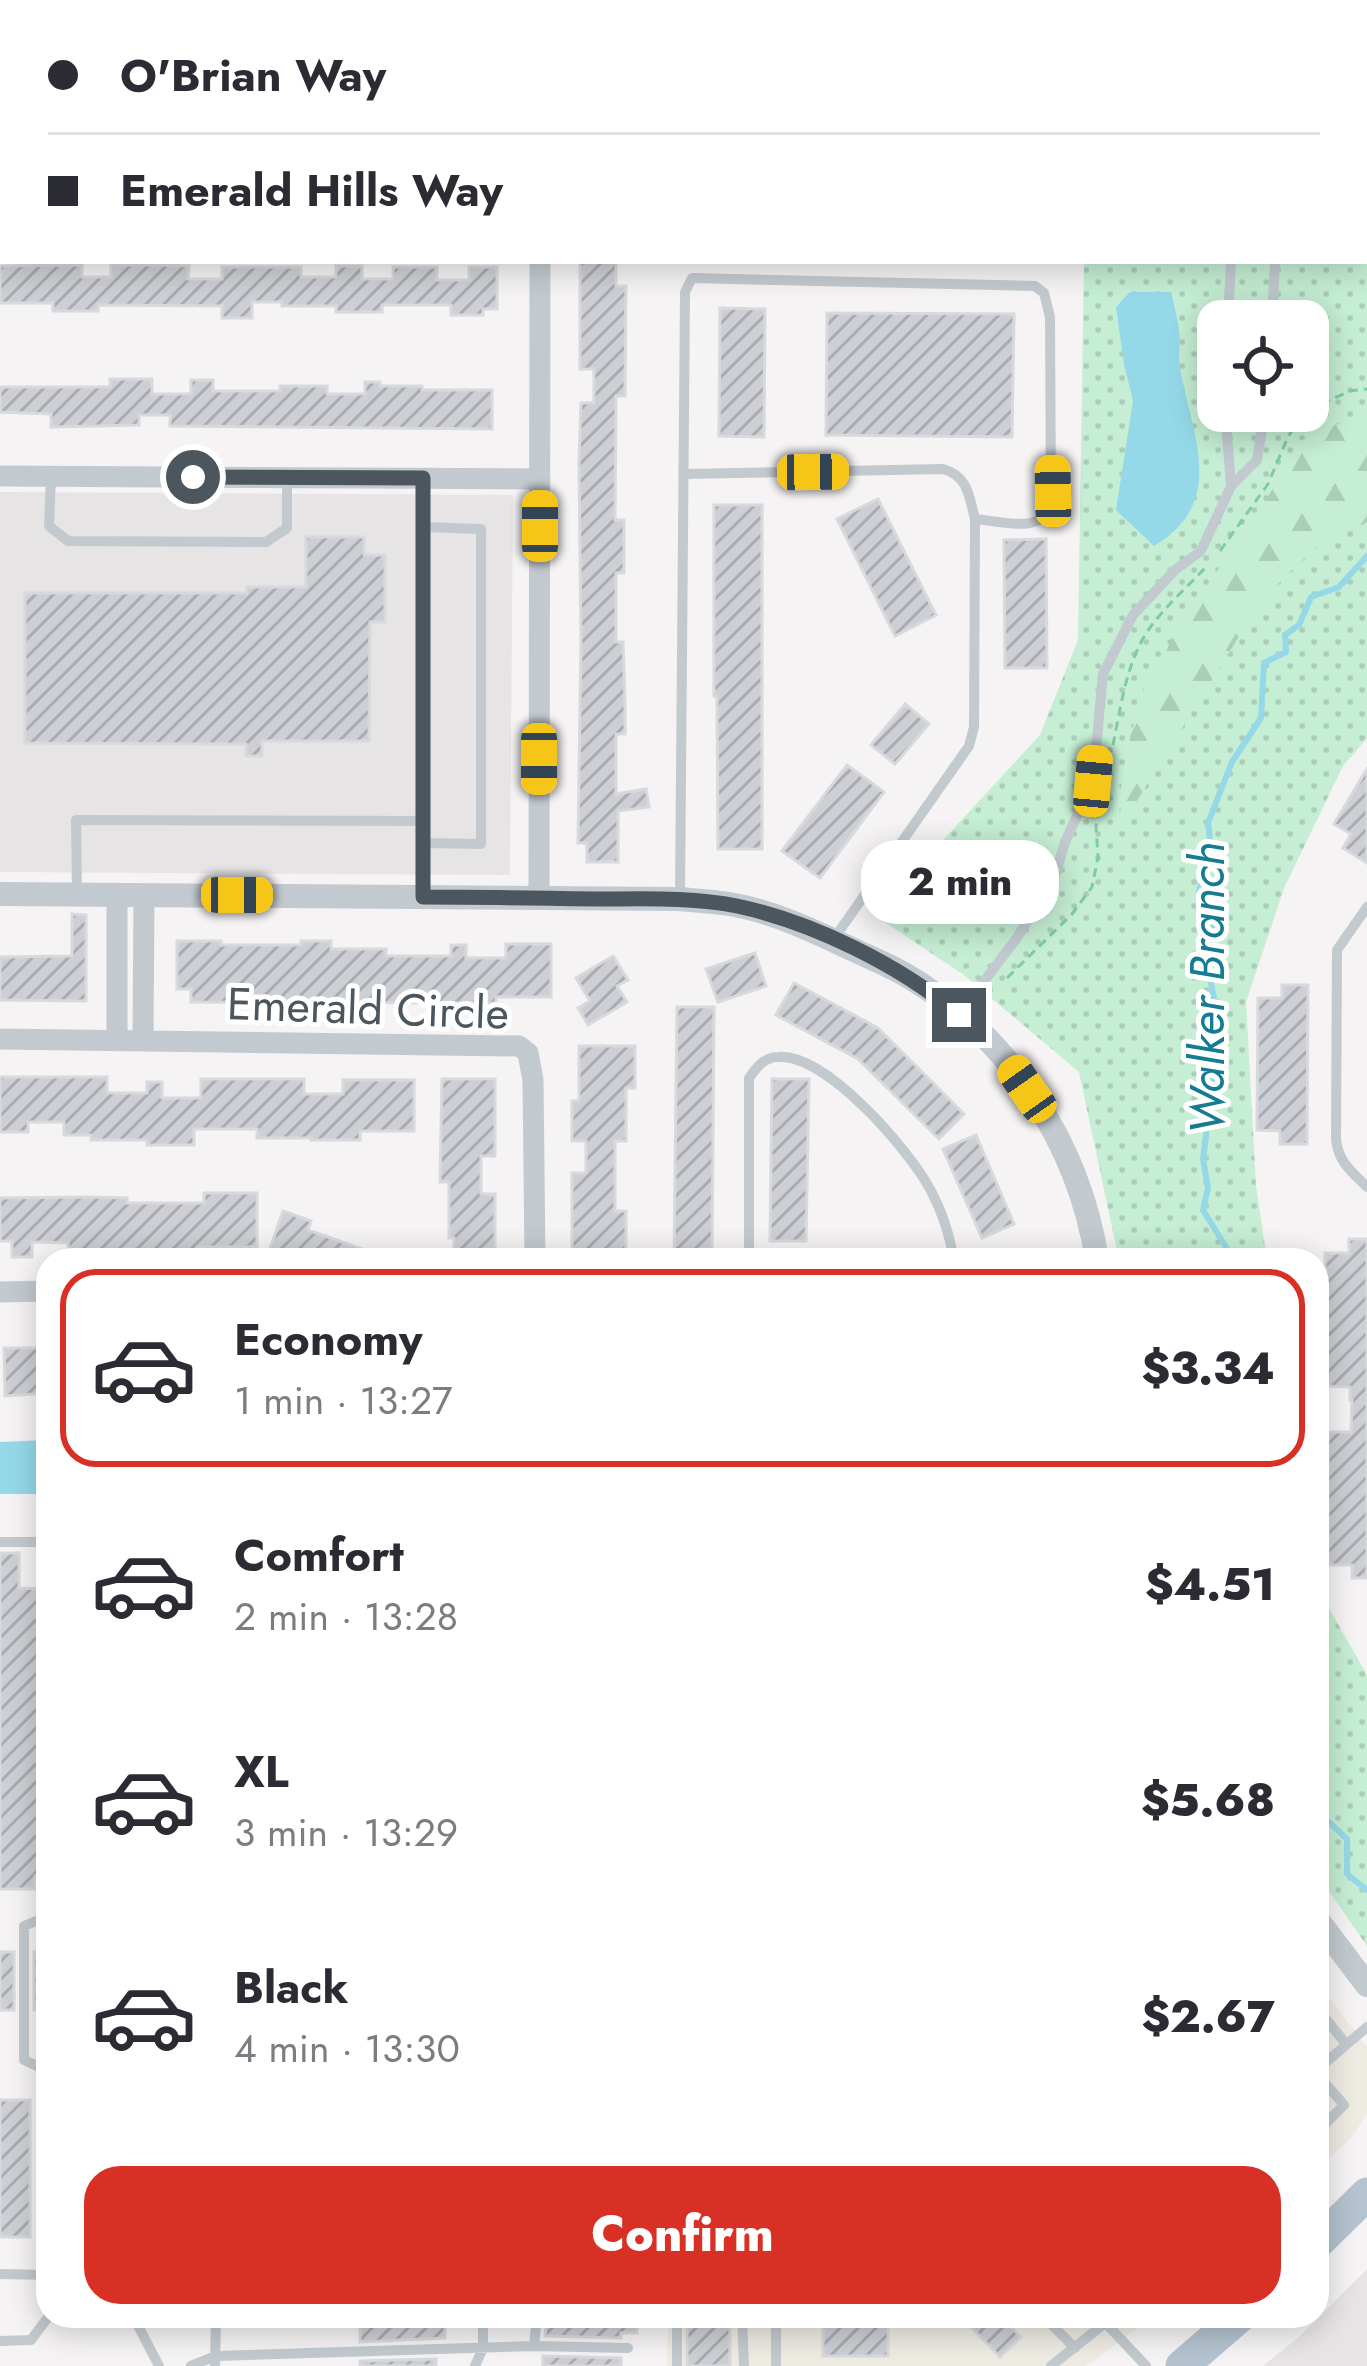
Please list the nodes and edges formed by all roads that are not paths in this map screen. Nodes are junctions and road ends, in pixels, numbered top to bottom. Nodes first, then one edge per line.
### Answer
1 (540, 264) edge
2 (1231, 264) edge
3 (1275, 264) edge
4 (1229, 300) edge
5 (1273, 300) edge
6 (1227, 432) edge
7 (1261, 432) edge
8 (683, 474) junction
9 (0, 476) edge
10 (51, 476) junction
11 (287, 478) junction
12 (423, 478) junction
13 (540, 479) junction
14 (1232, 486) junction
15 (975, 519) junction
16 (423, 527) junction
17 (423, 821) junction
18 (423, 843) junction
19 (0, 894) edge
20 (77, 894) junction
21 (117, 894) junction
22 (144, 894) junction
23 (423, 897) junction
24 (539, 898) junction
25 (680, 899) junction
26 (1365, 912) edge
27 (833, 940) junction
28 (959, 1015) junction
29 (0, 1039) edge
30 (117, 1039) junction
31 (143, 1040) junction
32 (1367, 1187) edge
33 (535, 1248) edge
34 (749, 1248) edge
35 (952, 1248) edge
36 (1094, 1248) edge
37 (36, 1291) edge
38 (0, 1292) edge
39 (0, 1542) edge
40 (36, 1542) edge
41 (36, 1921) edge
42 (1329, 1935) edge
43 (1367, 1985) edge
44 (1329, 2023) edge
45 (1367, 2027) edge
46 (1346, 2044) junction
47 (1329, 2060) edge
48 (36, 2066) edge
49 (1329, 2087) edge
50 (1329, 2120) edge
51 (1367, 2194) edge
52 (1329, 2231) edge
53 (0, 2275) edge
54 (36, 2275) edge
55 (41, 2328) edge
56 (139, 2328) edge
57 (216, 2328) edge
58 (483, 2328) edge
59 (536, 2328) edge
60 (677, 2328) edge
61 (742, 2328) edge
62 (776, 2328) edge
63 (1055, 2328) edge
64 (1097, 2328) edge
65 (1114, 2328) edge
66 (1226, 2328) edge
67 (0, 2341) edge
68 (535, 2346) junction
69 (483, 2348) junction
70 (628, 2348) dead end
71 (1075, 2348) junction
72 (215, 2361) edge
73 (1057, 2364) edge
74 (159, 2366) edge
75 (191, 2366) edge
76 (475, 2366) edge
77 (676, 2366) edge
78 (744, 2366) edge
79 (776, 2366) edge
80 (1146, 2366) edge
81 (1182, 2366) edge

1 - 13 street
2 - 4 lane
3 - 5 lane
6 - 14 lane
7 - 14 lane
8 - 15 lane
8 - 15 lane
8 - 25 lane
9 - 10 street
10 - 11 street
10 - 11 lane
11 - 12 street
12 - 13 street
12 - 16 lane
13 - 24 street
14 - 28 lane
15 - 27 lane
16 - 17 lane
16 - 18 lane
17 - 18 lane
17 - 20 lane
18 - 23 lane
19 - 20 street
20 - 21 street
21 - 22 street
21 - 30 street
22 - 23 street
22 - 31 street
23 - 24 street
24 - 25 street
25 - 27 street
26 - 32 lane
27 - 28 street
28 - 36 street
29 - 30 street, Emerald Circle
30 - 31 street, Emerald Circle
31 - 33 street, Emerald Circle
34 - 35 lane
37 - 38 street
39 - 40 lane
41 - 48 lane
42 - 43 street
44 - 46 lane
45 - 46 lane
46 - 47 lane
49 - 50 lane
51 - 52 main road
53 - 54 lane
55 - 67 lane
56 - 74 lane
57 - 72 lane
58 - 69 lane
59 - 68 lane
60 - 77 lane
61 - 78 lane
62 - 79 lane
63 - 71 lane
64 - 71 lane
65 - 80 lane
66 - 81 main road
68 - 69 lane
68 - 70 lane
69 - 72 lane
69 - 76 lane
71 - 73 lane
72 - 75 lane

